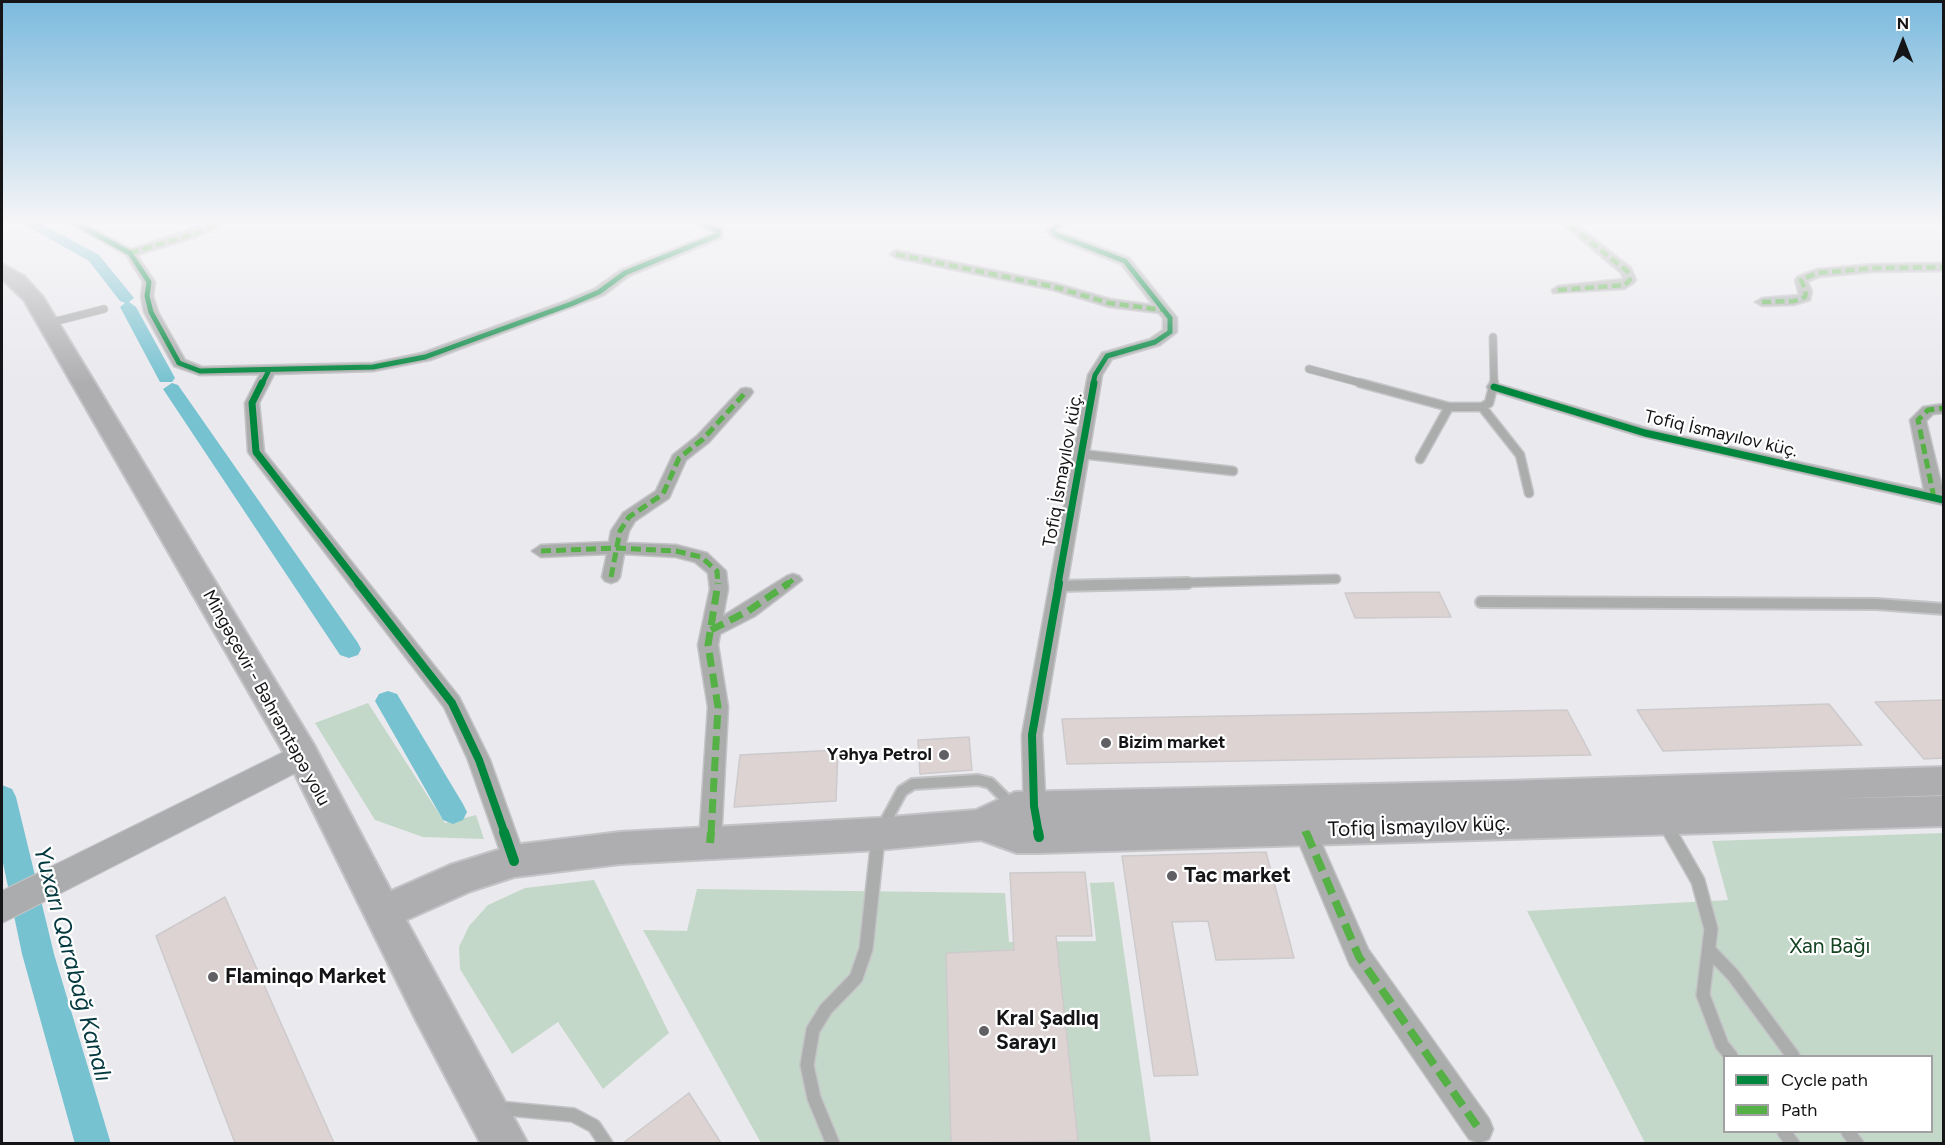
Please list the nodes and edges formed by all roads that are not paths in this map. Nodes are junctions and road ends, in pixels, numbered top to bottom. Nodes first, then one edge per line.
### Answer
1 (12, 276) edge
2 (145, 276) edge
3 (620, 276) edge
4 (1004, 276) edge
5 (1137, 276) edge
6 (1629, 276) edge
7 (1805, 276) edge
8 (1558, 290) dead end
9 (1762, 302) dead end
10 (104, 309) dead end
11 (1164, 310) junction
12 (49, 323) junction
13 (1494, 337) dead end
14 (1309, 369) dead end
15 (269, 370) junction
16 (1494, 387) junction
17 (746, 392) dead end
18 (1449, 407) junction
19 (1482, 407) junction
20 (1944, 408) edge
21 (1081, 454) junction
22 (1419, 459) dead end
23 (1233, 471) dead end
24 (1529, 493) dead end
25 (1939, 499) edge
26 (616, 548) junction
27 (541, 551) dead end
28 (611, 577) dead end
29 (1336, 579) dead end
30 (793, 580) dead end
31 (1059, 586) junction
32 (1481, 602) dead end
33 (1944, 609) edge
34 (711, 630) junction
35 (302, 755) junction
36 (1944, 781) edge
37 (1944, 811) edge
38 (1029, 817) junction
39 (1664, 820) junction
40 (1305, 831) junction
41 (878, 834) junction
42 (710, 843) junction
43 (514, 861) junction
44 (2, 908) edge
45 (383, 912) junction
46 (1709, 950) junction
47 (1730, 1055) edge
48 (1792, 1055) edge
49 (486, 1107) junction
50 (1479, 1129) dead end
51 (506, 1143) edge
52 (606, 1143) edge
53 (833, 1143) edge

1 - 12 main road, Mingəçevir - Bəhrəmtəpə yolu
2 - 15 street
3 - 15 street
4 - 11 street
5 - 11 street
6 - 8 street
7 - 9 street
10 - 12 lane
11 - 21 street, Tofiq İsmayılov küç.
12 - 35 main road, Mingəçevir - Bəhrəmtəpə yolu
13 - 16 lane
14 - 18 lane
15 - 43 street
16 - 19 lane
16 - 25 street, Tofiq İsmayılov küç.
17 - 26 street
18 - 19 lane
18 - 22 lane
19 - 24 lane
20 - 25 street
21 - 23 lane
21 - 31 street, Tofiq İsmayılov küç.
26 - 27 street
26 - 28 street
26 - 34 street
29 - 31 lane
30 - 34 street
31 - 38 street, Tofiq İsmayılov küç.
32 - 33 lane
34 - 42 street
35 - 44 street
35 - 45 main road, Mingəçevir - Bəhrəmtəpə yolu
36 - 38 main road
37 - 39 main road, Tofiq İsmayılov küç.
38 - 40 main road, Tofiq İsmayılov küç.
38 - 41 main road, Tofiq İsmayılov küç.
38 - 41 lane
39 - 40 main road, Tofiq İsmayılov küç.
39 - 46 lane
40 - 50 street
41 - 42 main road
41 - 53 lane
42 - 43 main road
43 - 45 main road
45 - 49 main road, Mingəçevir - Bəhrəmtəpə yolu
46 - 47 lane
46 - 48 lane
49 - 51 main road, Mingəçevir - Bəhrəmtəpə yolu
49 - 52 lane

